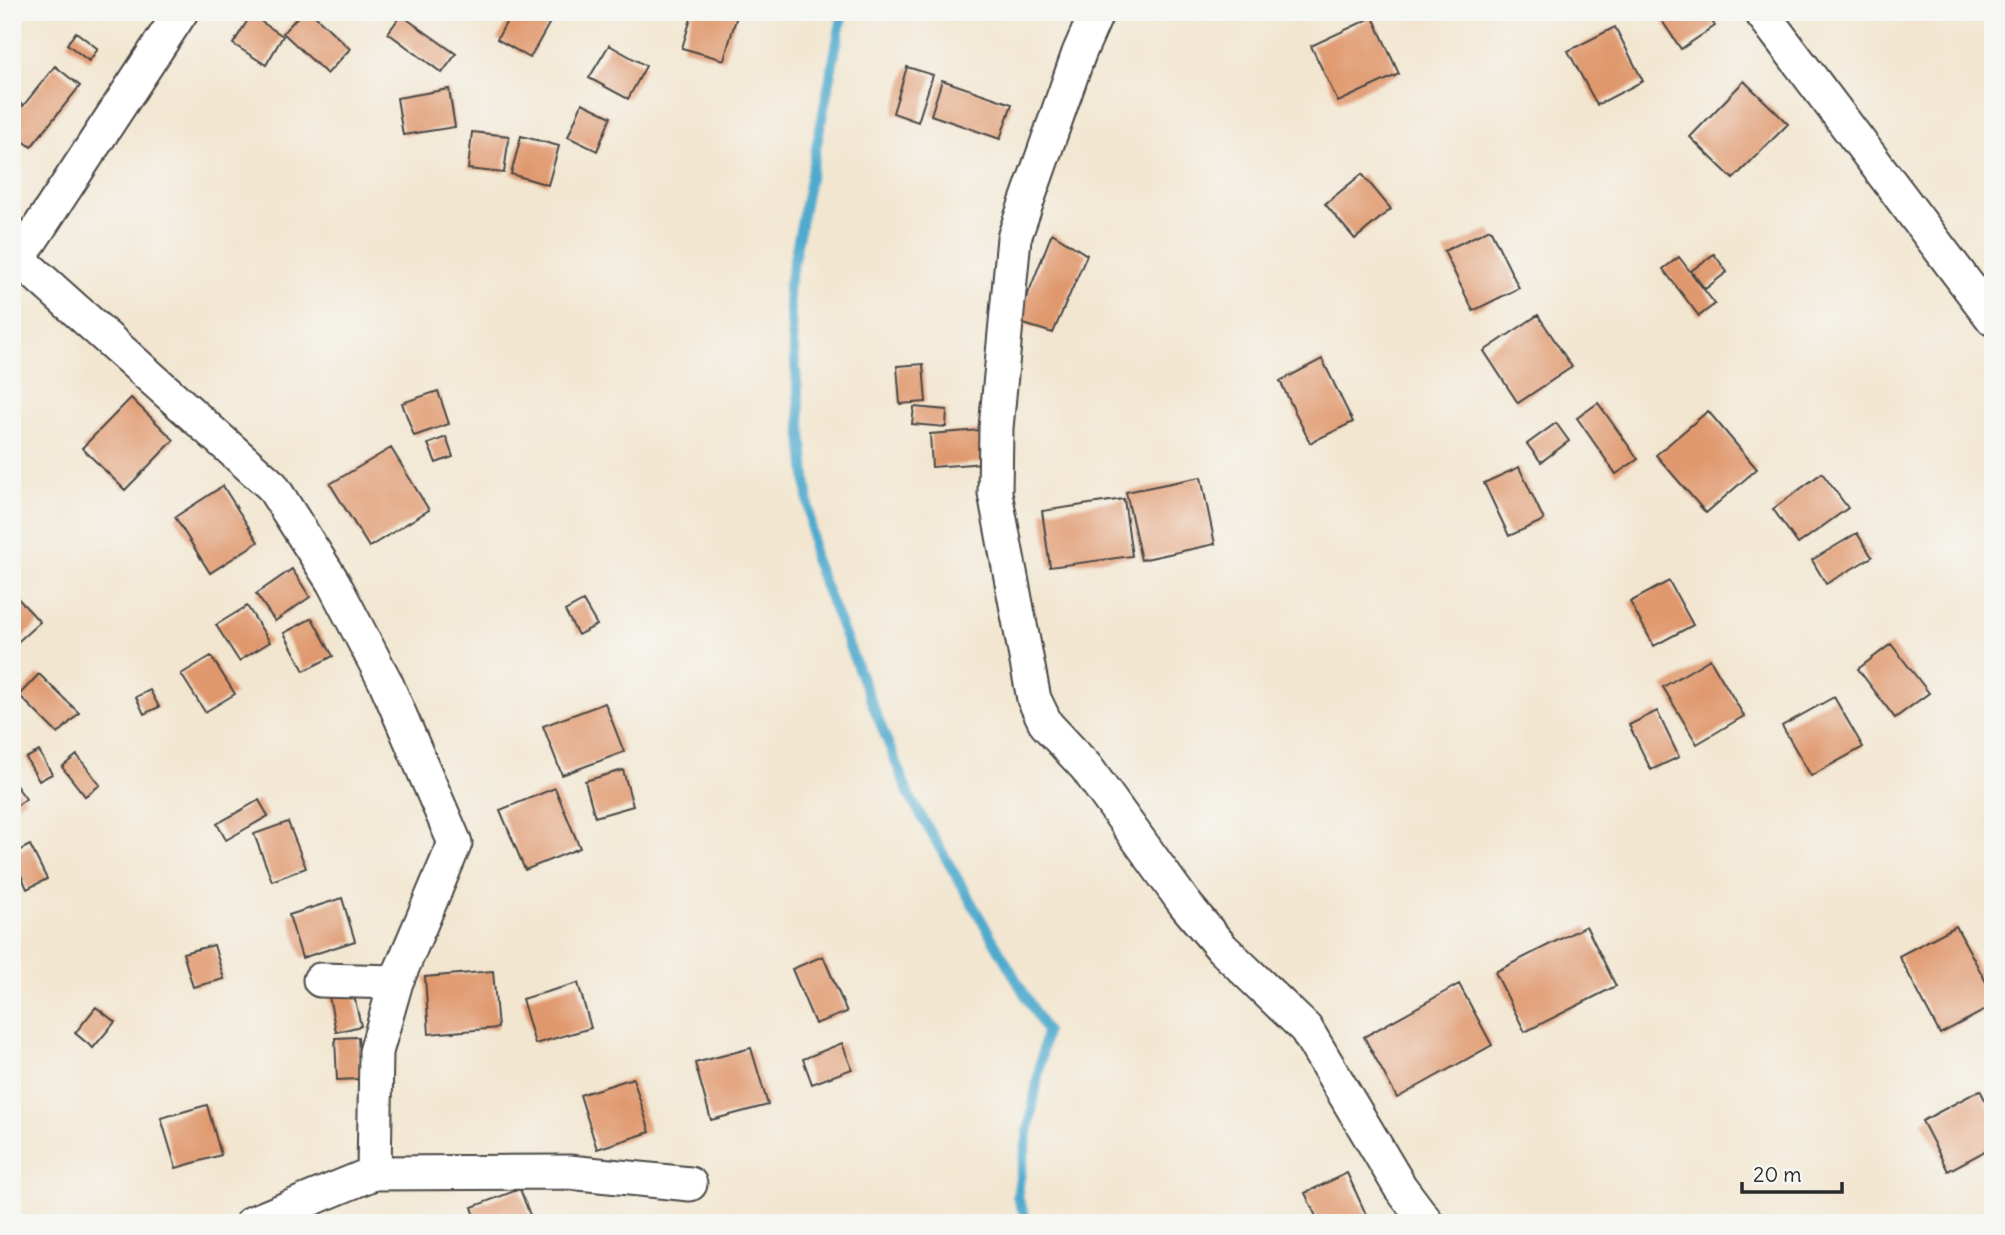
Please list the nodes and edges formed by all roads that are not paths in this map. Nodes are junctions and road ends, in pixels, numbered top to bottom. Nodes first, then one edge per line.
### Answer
1 (181, 12) edge
2 (1097, 12) edge
3 (1761, 12) edge
4 (16, 264) edge
5 (1993, 319) edge
6 (320, 980) dead end
7 (396, 982) junction
8 (374, 1173) junction
9 (690, 1184) dead end
10 (252, 1223) edge
11 (1427, 1223) edge

1 - 4 street
2 - 11 street
3 - 5 street
4 - 7 street
6 - 7 street
7 - 8 street
8 - 9 street
8 - 10 street

